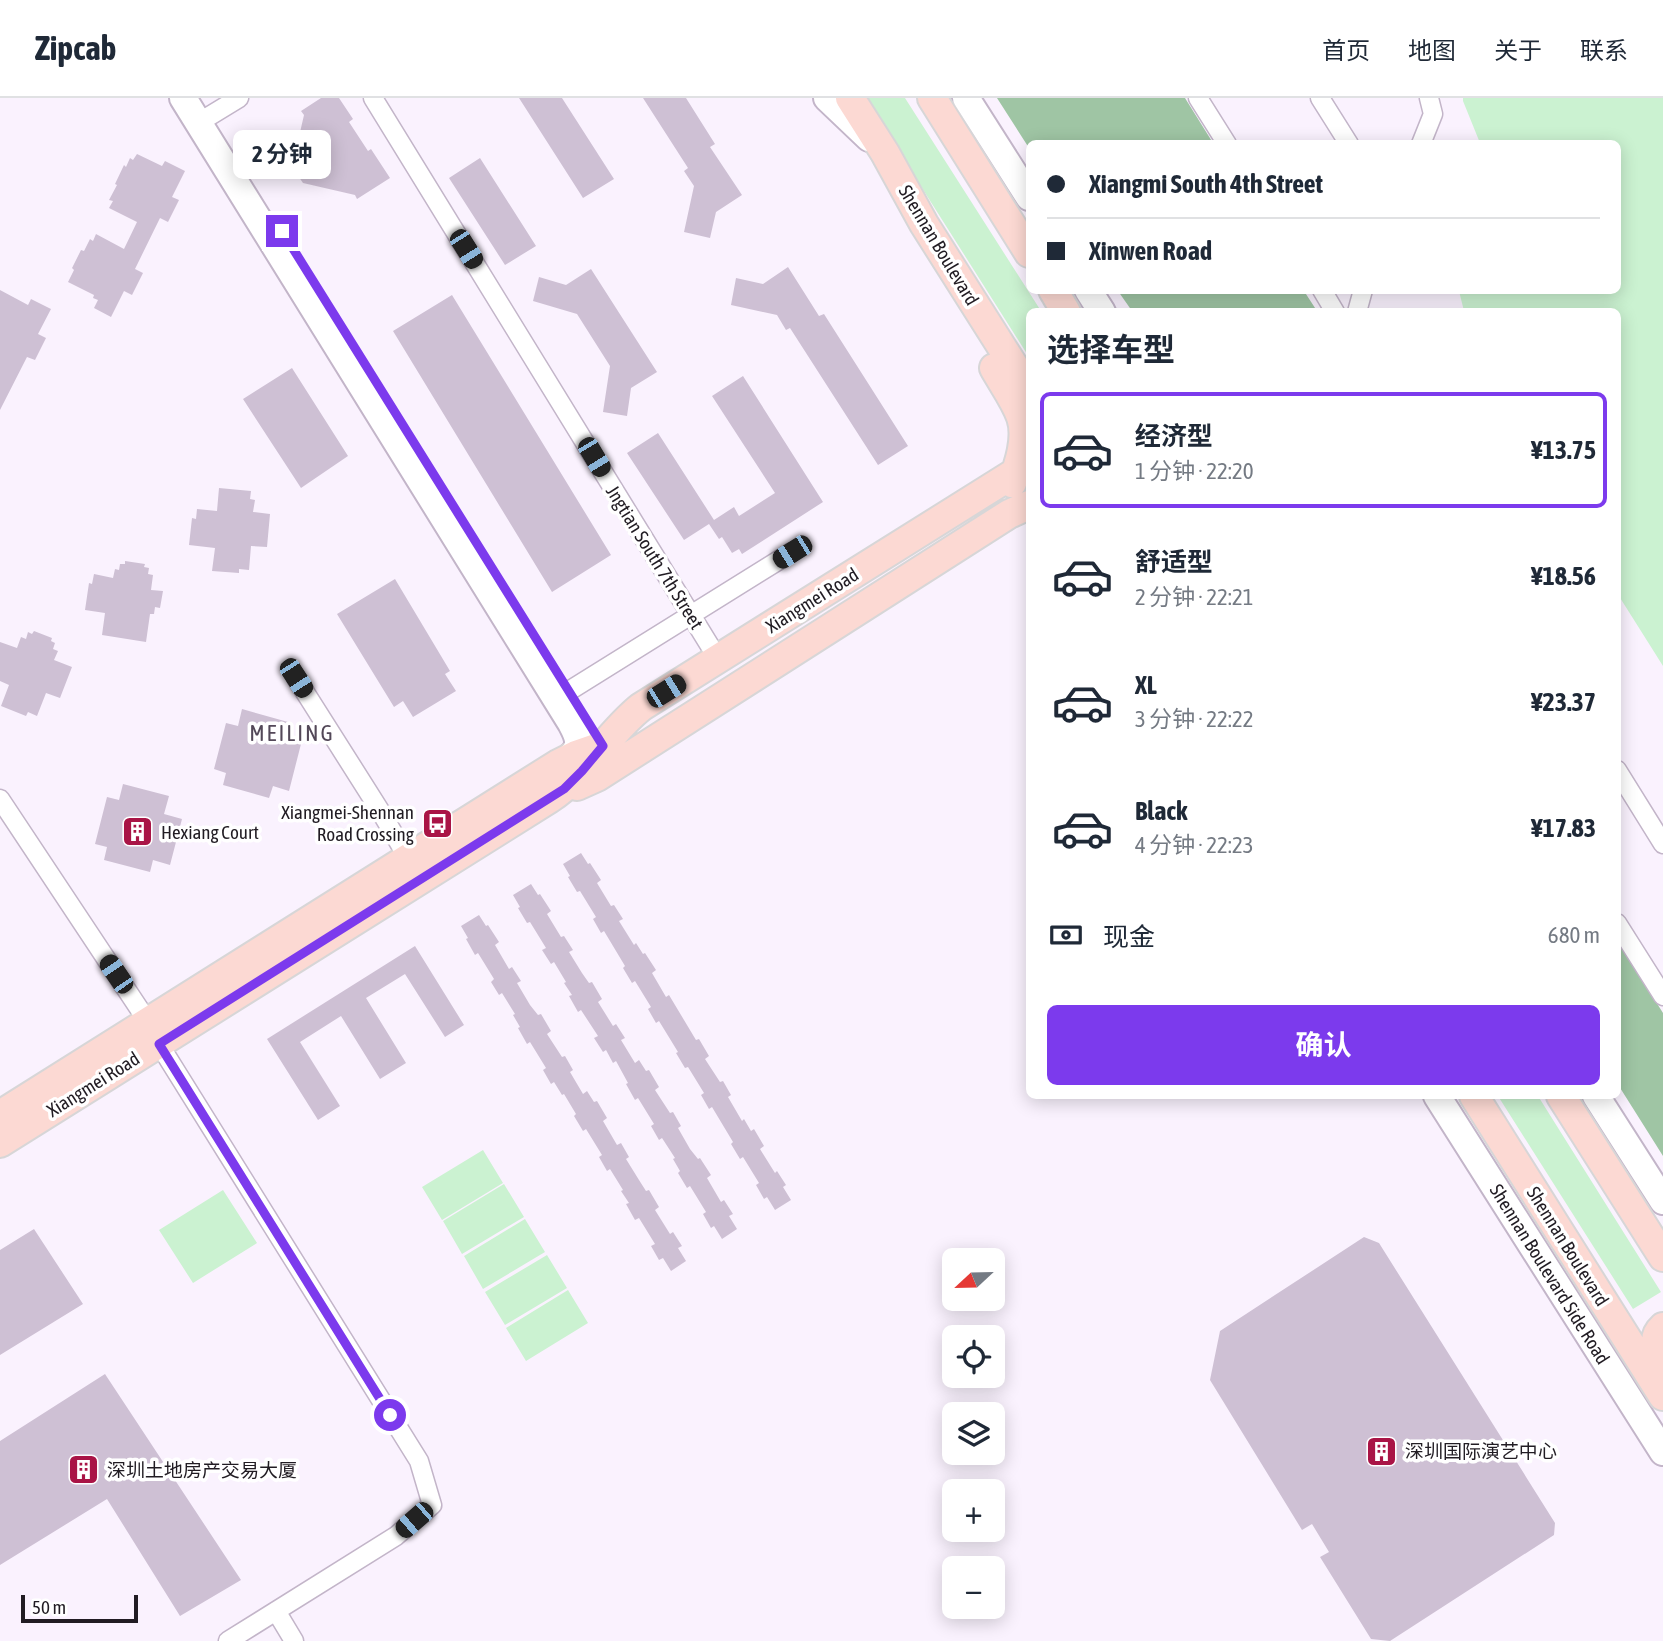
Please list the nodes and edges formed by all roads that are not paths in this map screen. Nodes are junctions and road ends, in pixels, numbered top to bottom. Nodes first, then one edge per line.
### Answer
1 (183, 98) edge
2 (239, 98) edge
3 (373, 98) edge
4 (827, 98) edge
5 (850, 98) edge
6 (932, 98) edge
7 (966, 98) edge
8 (1198, 98) edge
9 (1320, 98) edge
10 (1429, 98) edge
11 (203, 112) edge
12 (1224, 140) edge
13 (1346, 140) edge
14 (1423, 140) edge
15 (885, 153) junction
16 (1026, 192) edge
17 (924, 224) junction
18 (1026, 248) edge
19 (1026, 385) edge
20 (1022, 485) edge
21 (792, 552) dead end
22 (690, 615) junction
23 (718, 659) junction
24 (296, 678) dead end
25 (562, 695) junction
26 (574, 729) junction
27 (603, 746) junction
28 (570, 757) junction
29 (1621, 776) edge
30 (564, 789) junction
31 (0, 799) edge
32 (1663, 844) edge
33 (408, 858) junction
34 (1621, 929) edge
35 (1663, 996) edge
36 (153, 1033) junction
37 (1439, 1099) edge
38 (1476, 1099) edge
39 (1563, 1099) edge
40 (1598, 1099) edge
41 (0, 1115) edge
42 (0, 1143) edge
43 (1623, 1194) junction
44 (1663, 1201) edge
45 (1663, 1226) edge
46 (1663, 1257) edge
47 (1663, 1327) edge
48 (1663, 1357) edge
49 (1663, 1396) edge
50 (1663, 1452) edge
51 (276, 1611) junction
52 (228, 1641) edge
53 (293, 1641) edge

1 - 11 street
2 - 11 street
3 - 22 street, Jngtian South 7th Street
4 - 15 street
5 - 15 main road, Shennan Boulevard
6 - 18 main road
7 - 16 street
8 - 12 street
9 - 13 street
10 - 14 street
11 - 25 street
15 - 17 main road, Shennan Boulevard
17 - 19 main road, Shennan Boulevard
17 - 20 main road
20 - 23 main road, Xiangmei Road
20 - 27 main road, Xiangmei Road
20 - 30 main road
21 - 22 street
22 - 23 street, Jngtian South 7th Street
22 - 25 street
23 - 27 main road, Xiangmei Road
24 - 33 street
25 - 26 street
25 - 27 street
26 - 27 street
26 - 28 street
27 - 28 main road, Xiangmei Road
27 - 30 main road, Xiangmei Road
28 - 33 main road, Xiangmei Road
29 - 32 street
30 - 36 main road, Xiangmei Road
31 - 36 street
33 - 36 main road, Xiangmei Road
34 - 35 street
36 - 41 main road, Xiangmei Road
36 - 42 main road, Xiangmei Road
36 - 51 street
37 - 50 street, Shennan Boulevard Side Road
38 - 49 main road, Shennan Boulevard
39 - 43 main road
40 - 44 street
43 - 45 main road
43 - 46 main road
47 - 48 main road
51 - 52 street
51 - 53 street

